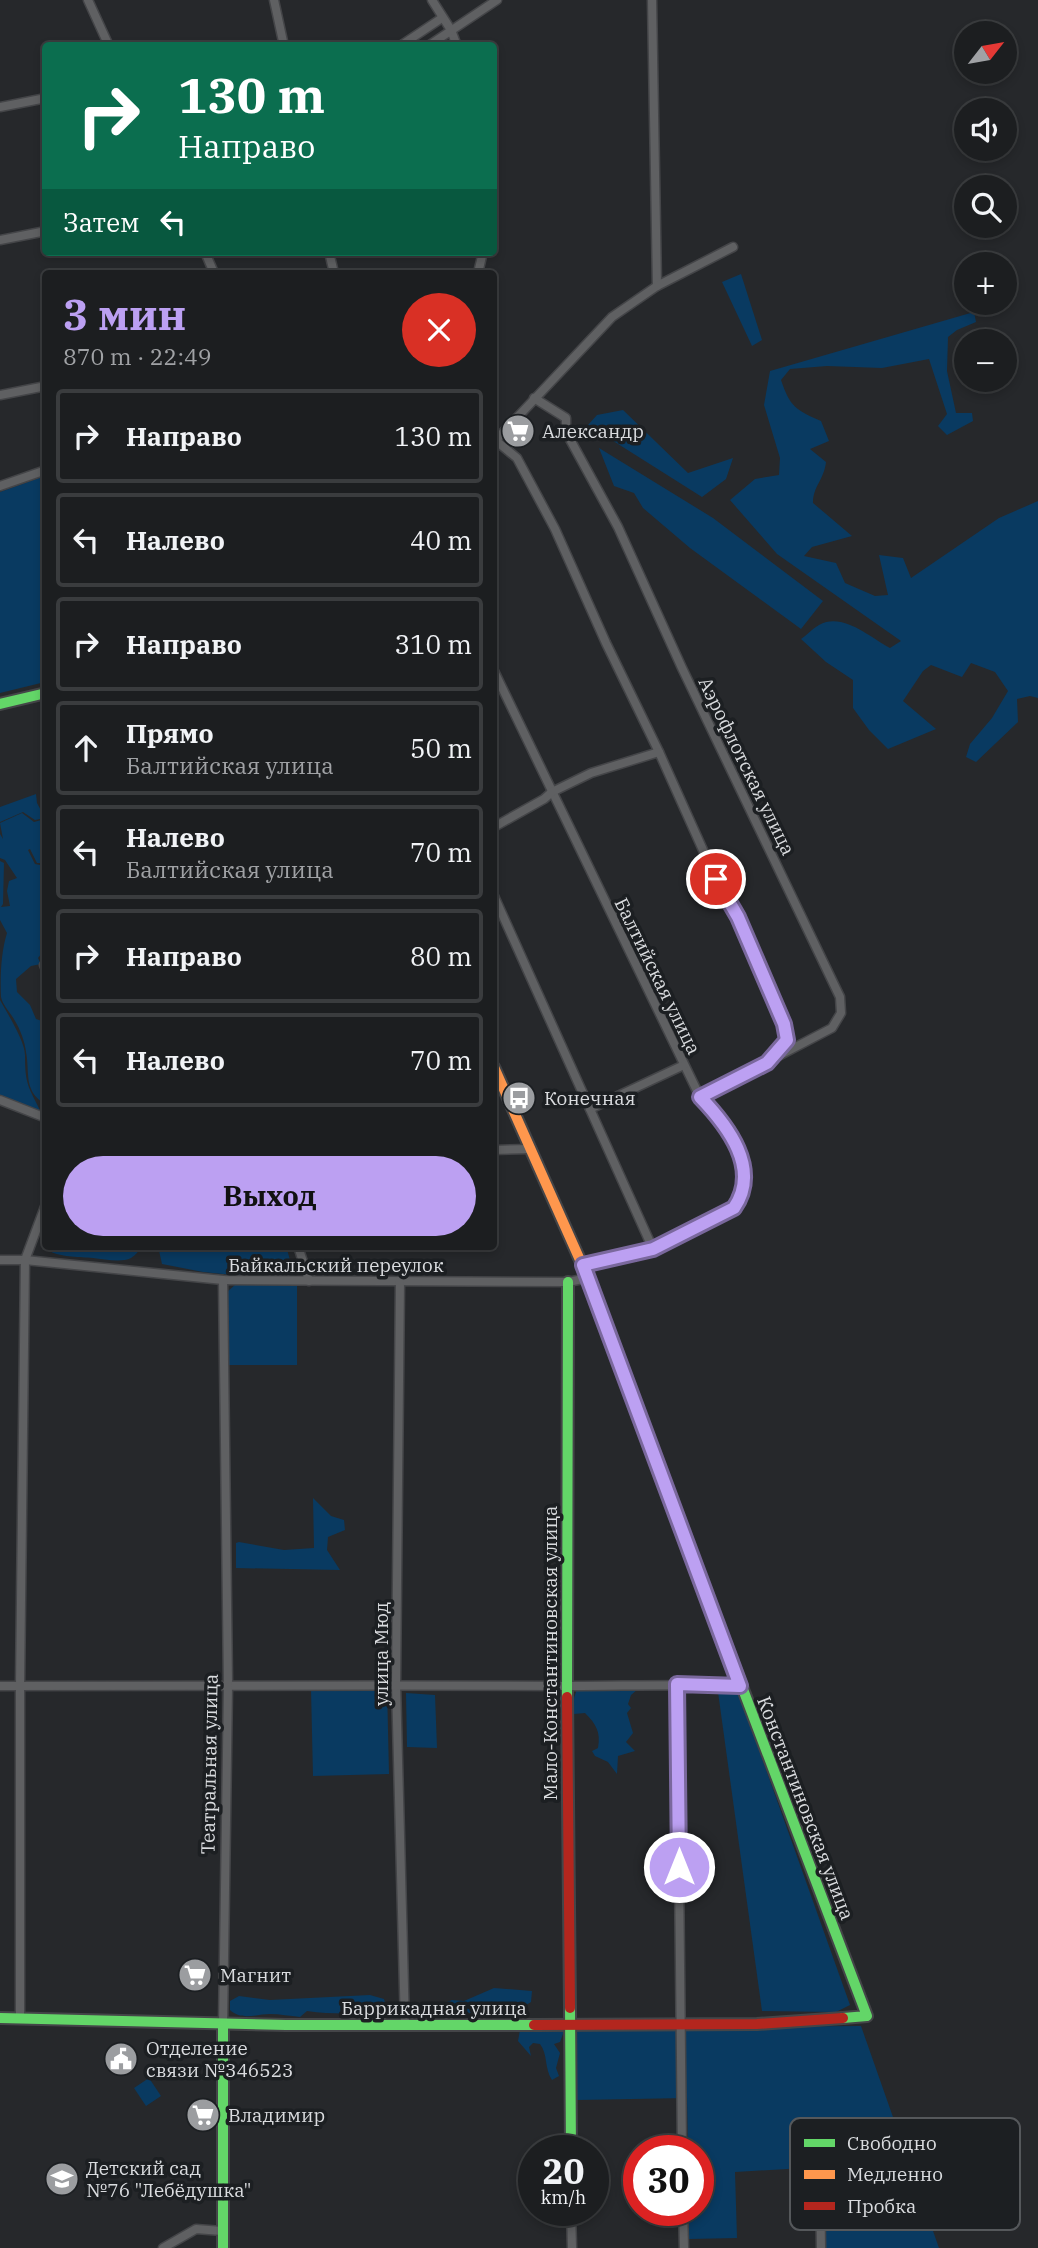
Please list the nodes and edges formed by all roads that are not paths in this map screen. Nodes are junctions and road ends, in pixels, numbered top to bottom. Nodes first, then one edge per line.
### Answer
1 (88, 0) edge
2 (274, 0) edge
3 (432, 0) edge
4 (497, 0) edge
5 (652, 0) edge
6 (442, 18) junction
7 (451, 30) junction
8 (107, 42) edge
9 (283, 42) edge
10 (406, 42) edge
11 (434, 42) edge
12 (456, 42) edge
13 (42, 100) edge
14 (0, 107) edge
15 (42, 232) edge
16 (0, 240) edge
17 (733, 247) dead end
18 (657, 286) junction
19 (42, 387) edge
20 (0, 395) edge
21 (534, 398) junction
22 (497, 438) edge
23 (497, 443) edge
24 (42, 471) edge
25 (0, 486) edge
26 (497, 677) edge
27 (42, 694) edge
28 (0, 704) edge
29 (659, 752) junction
30 (552, 792) junction
31 (497, 825) edge
32 (497, 904) edge
33 (767, 1063) junction
34 (684, 1065) junction
35 (497, 1074) edge
36 (700, 1097) junction
37 (0, 1100) edge
38 (590, 1109) junction
39 (42, 1116) edge
40 (530, 1149) junction
41 (497, 1150) edge
42 (42, 1215) edge
43 (653, 1249) junction
44 (299, 1250) edge
45 (25, 1260) junction
46 (0, 1261) edge
47 (583, 1265) junction
48 (588, 1278) junction
49 (223, 1280) junction
50 (309, 1281) junction
51 (400, 1281) junction
52 (568, 1282) junction
53 (396, 1684) junction
54 (677, 1684) junction
55 (228, 1685) junction
56 (0, 1686) edge
57 (20, 1686) junction
58 (567, 1686) junction
59 (740, 1686) junction
60 (867, 2016) joint
61 (0, 2018) edge
62 (20, 2019) junction
63 (680, 2024) junction
64 (223, 2025) junction
65 (570, 2025) junction
66 (404, 2026) junction
67 (571, 2135) edge
68 (682, 2135) edge
69 (571, 2226) edge
70 (683, 2226) edge
71 (821, 2230) edge
72 (222, 2231) junction
73 (163, 2248) edge
74 (223, 2248) edge
75 (572, 2248) edge
76 (684, 2248) edge
77 (821, 2248) edge

1 - 8 street
2 - 9 street
3 - 6 street
4 - 7 street
5 - 18 street
6 - 7 street
6 - 10 street
7 - 11 street
7 - 12 street
13 - 14 street
15 - 16 street
17 - 18 street
18 - 21 street
19 - 20 street
21 - 22 street
21 - 33 street, Аэрофлотская улица
23 - 29 street
24 - 25 street
26 - 30 street, Балтийская улица
27 - 28 street
29 - 30 street
29 - 33 street
30 - 31 street
30 - 34 street, Балтийская улица
32 - 38 street
33 - 36 street, Аэрофлотская улица
34 - 36 street, Балтийская улица
34 - 38 street
35 - 40 street, Константиновская улица
36 - 43 street, Балтийская улица
37 - 39 street
38 - 43 street
40 - 41 street
40 - 47 street, Константиновская улица
42 - 45 street
43 - 47 street, Балтийская улица
44 - 50 street
45 - 46 street, Байкальский переулок
45 - 49 street, Байкальский переулок
45 - 57 street
47 - 48 street, Константиновская улица
48 - 52 street, Байкальский переулок
48 - 59 street, Константиновская улица
49 - 50 street, Байкальский переулок
49 - 55 street, Театральная улица
50 - 51 street, Байкальский переулок
51 - 52 street, Байкальский переулок
51 - 53 street, улица Мюд
52 - 58 street, Мало-Константиновская улица
53 - 55 street
53 - 58 street
53 - 66 street, улица Мюд
54 - 58 street
54 - 59 street
54 - 63 street
55 - 57 street
55 - 64 street, Театральная улица
56 - 57 street
57 - 62 street
58 - 65 street, Мало-Константиновская улица
59 - 60 street, Константиновская улица
60 - 63 street, Баррикадная улица
61 - 62 street, Баррикадная улица
62 - 64 street, Баррикадная улица
63 - 65 street, Баррикадная улица
63 - 68 street
64 - 66 street, Баррикадная улица
64 - 72 street, Театральная улица
65 - 66 street, Баррикадная улица
65 - 67 street, Мало-Константиновская улица
69 - 75 street
70 - 76 street
71 - 77 street
72 - 73 street
72 - 74 street, Театральная улица

